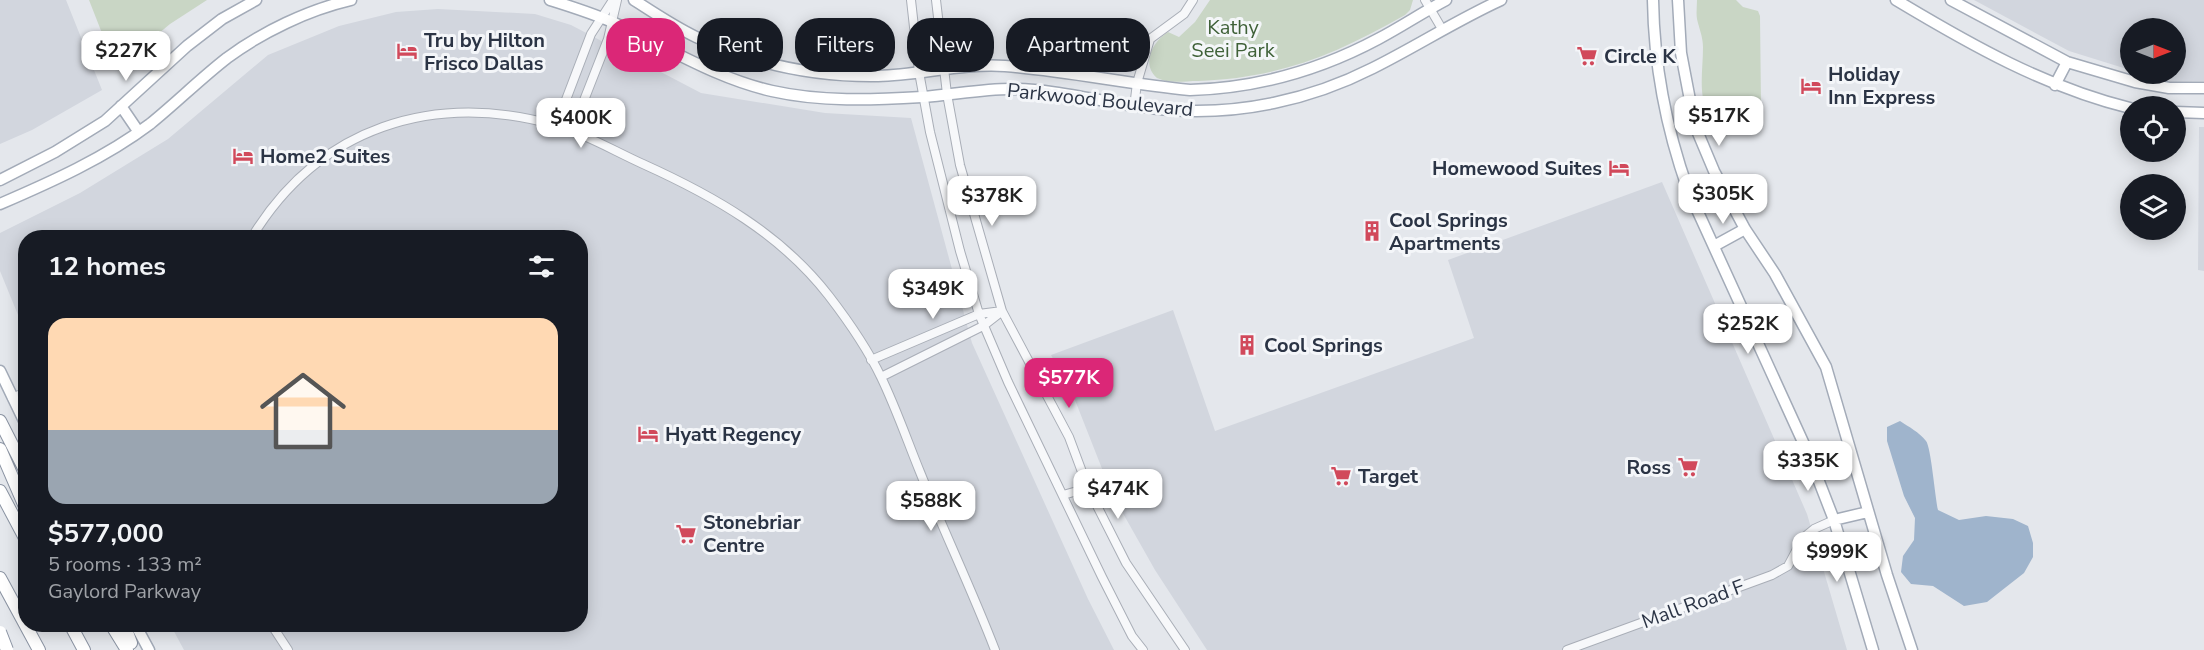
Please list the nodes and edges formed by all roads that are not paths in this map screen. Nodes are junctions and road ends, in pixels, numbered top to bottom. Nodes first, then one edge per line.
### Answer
1 (256, 0) edge
2 (351, 0) edge
3 (550, 0) edge
4 (615, 0) edge
5 (634, 0) edge
6 (911, 0) edge
7 (936, 0) edge
8 (1193, 0) edge
9 (1446, 0) edge
10 (1501, 0) edge
11 (1653, 0) edge
12 (1677, 0) edge
13 (1896, 0) edge
14 (1951, 0) edge
15 (336, 1) edge
16 (1428, 4) edge
17 (602, 18) junction
18 (613, 18) edge
19 (913, 18) edge
20 (938, 18) edge
21 (606, 20) edge
22 (1442, 29) junction
23 (606, 43) edge
24 (685, 58) edge
25 (2067, 62) junction
26 (994, 66) edge
27 (919, 72) joint
28 (944, 72) edge
29 (1137, 83) junction
30 (2055, 85) junction
31 (2204, 88) edge
32 (947, 94) junction
33 (923, 97) junction
34 (121, 106) junction
35 (2120, 106) edge
36 (1134, 107) junction
37 (2186, 112) edge
38 (2204, 113) edge
39 (556, 126) junction
40 (138, 131) junction
41 (572, 131) junction
42 (0, 180) edge
43 (0, 204) edge
44 (1745, 229) junction
45 (257, 230) edge
46 (1714, 246) junction
47 (1002, 311) junction
48 (979, 314) junction
49 (983, 326) junction
50 (872, 360) junction
51 (0, 371) edge
52 (881, 377) junction
53 (18, 395) edge
54 (12, 398) junction
55 (18, 408) edge
56 (0, 421) edge
57 (0, 448) edge
58 (18, 456) edge
59 (1088, 488) junction
60 (18, 490) edge
61 (0, 491) edge
62 (1063, 495) junction
63 (1868, 512) junction
64 (1834, 520) junction
65 (18, 525) edge
66 (0, 578) edge
67 (18, 611) edge
68 (0, 632) edge
69 (29, 632) edge
70 (74, 632) edge
71 (116, 632) edge
72 (127, 632) edge
73 (139, 632) edge
74 (276, 632) edge
75 (0, 639) edge
76 (8, 650) edge
77 (39, 650) edge
78 (84, 650) edge
79 (127, 650) edge
80 (134, 650) edge
81 (149, 650) edge
82 (288, 650) edge
83 (995, 650) edge
84 (1143, 650) edge
85 (1185, 650) edge
86 (1567, 650) edge
87 (1873, 650) edge
88 (1912, 650) edge

1 - 34 main road
2 - 15 main road
3 - 17 main road, Parkwood Boulevard
4 - 17 street
4 - 18 street
5 - 27 main road, Parkwood Boulevard
6 - 19 street
7 - 20 street
8 - 29 street
9 - 16 main road, Parkwood Boulevard
10 - 22 main road, Parkwood Boulevard
11 - 46 main road
12 - 44 main road
13 - 30 main road
14 - 25 main road
15 - 40 main road
16 - 22 street
16 - 29 main road, Parkwood Boulevard
17 - 21 main road, Parkwood Boulevard
17 - 39 street
22 - 36 main road, Parkwood Boulevard
23 - 41 street
24 - 33 main road, Parkwood Boulevard
25 - 30 main road
25 - 31 main road
26 - 29 main road, Parkwood Boulevard
27 - 33 street
28 - 32 street
29 - 36 street
30 - 35 main road
32 - 33 main road, Parkwood Boulevard
32 - 36 main road, Parkwood Boulevard
32 - 47 street
33 - 48 street
34 - 40 main road
34 - 42 main road
37 - 38 main road
39 - 41 street
39 - 45 street
40 - 43 main road
41 - 50 street
44 - 46 main road
44 - 63 main road
46 - 64 main road
47 - 48 street
47 - 49 street
47 - 59 street
48 - 49 street
48 - 50 street
49 - 52 street
49 - 62 street
50 - 52 street
51 - 54 main road
52 - 83 street
53 - 54 street
54 - 55 main road
56 - 58 highway
57 - 60 highway
59 - 62 street
59 - 85 street
61 - 65 highway
62 - 84 street
63 - 64 main road
63 - 88 main road
64 - 86 street, Mall Road F
64 - 87 main road
66 - 67 highway
68 - 76 highway, bridge
69 - 77 highway
70 - 78 highway
71 - 79 highway
72 - 80 highway
73 - 81 main road
74 - 82 street
75 - 76 highway

